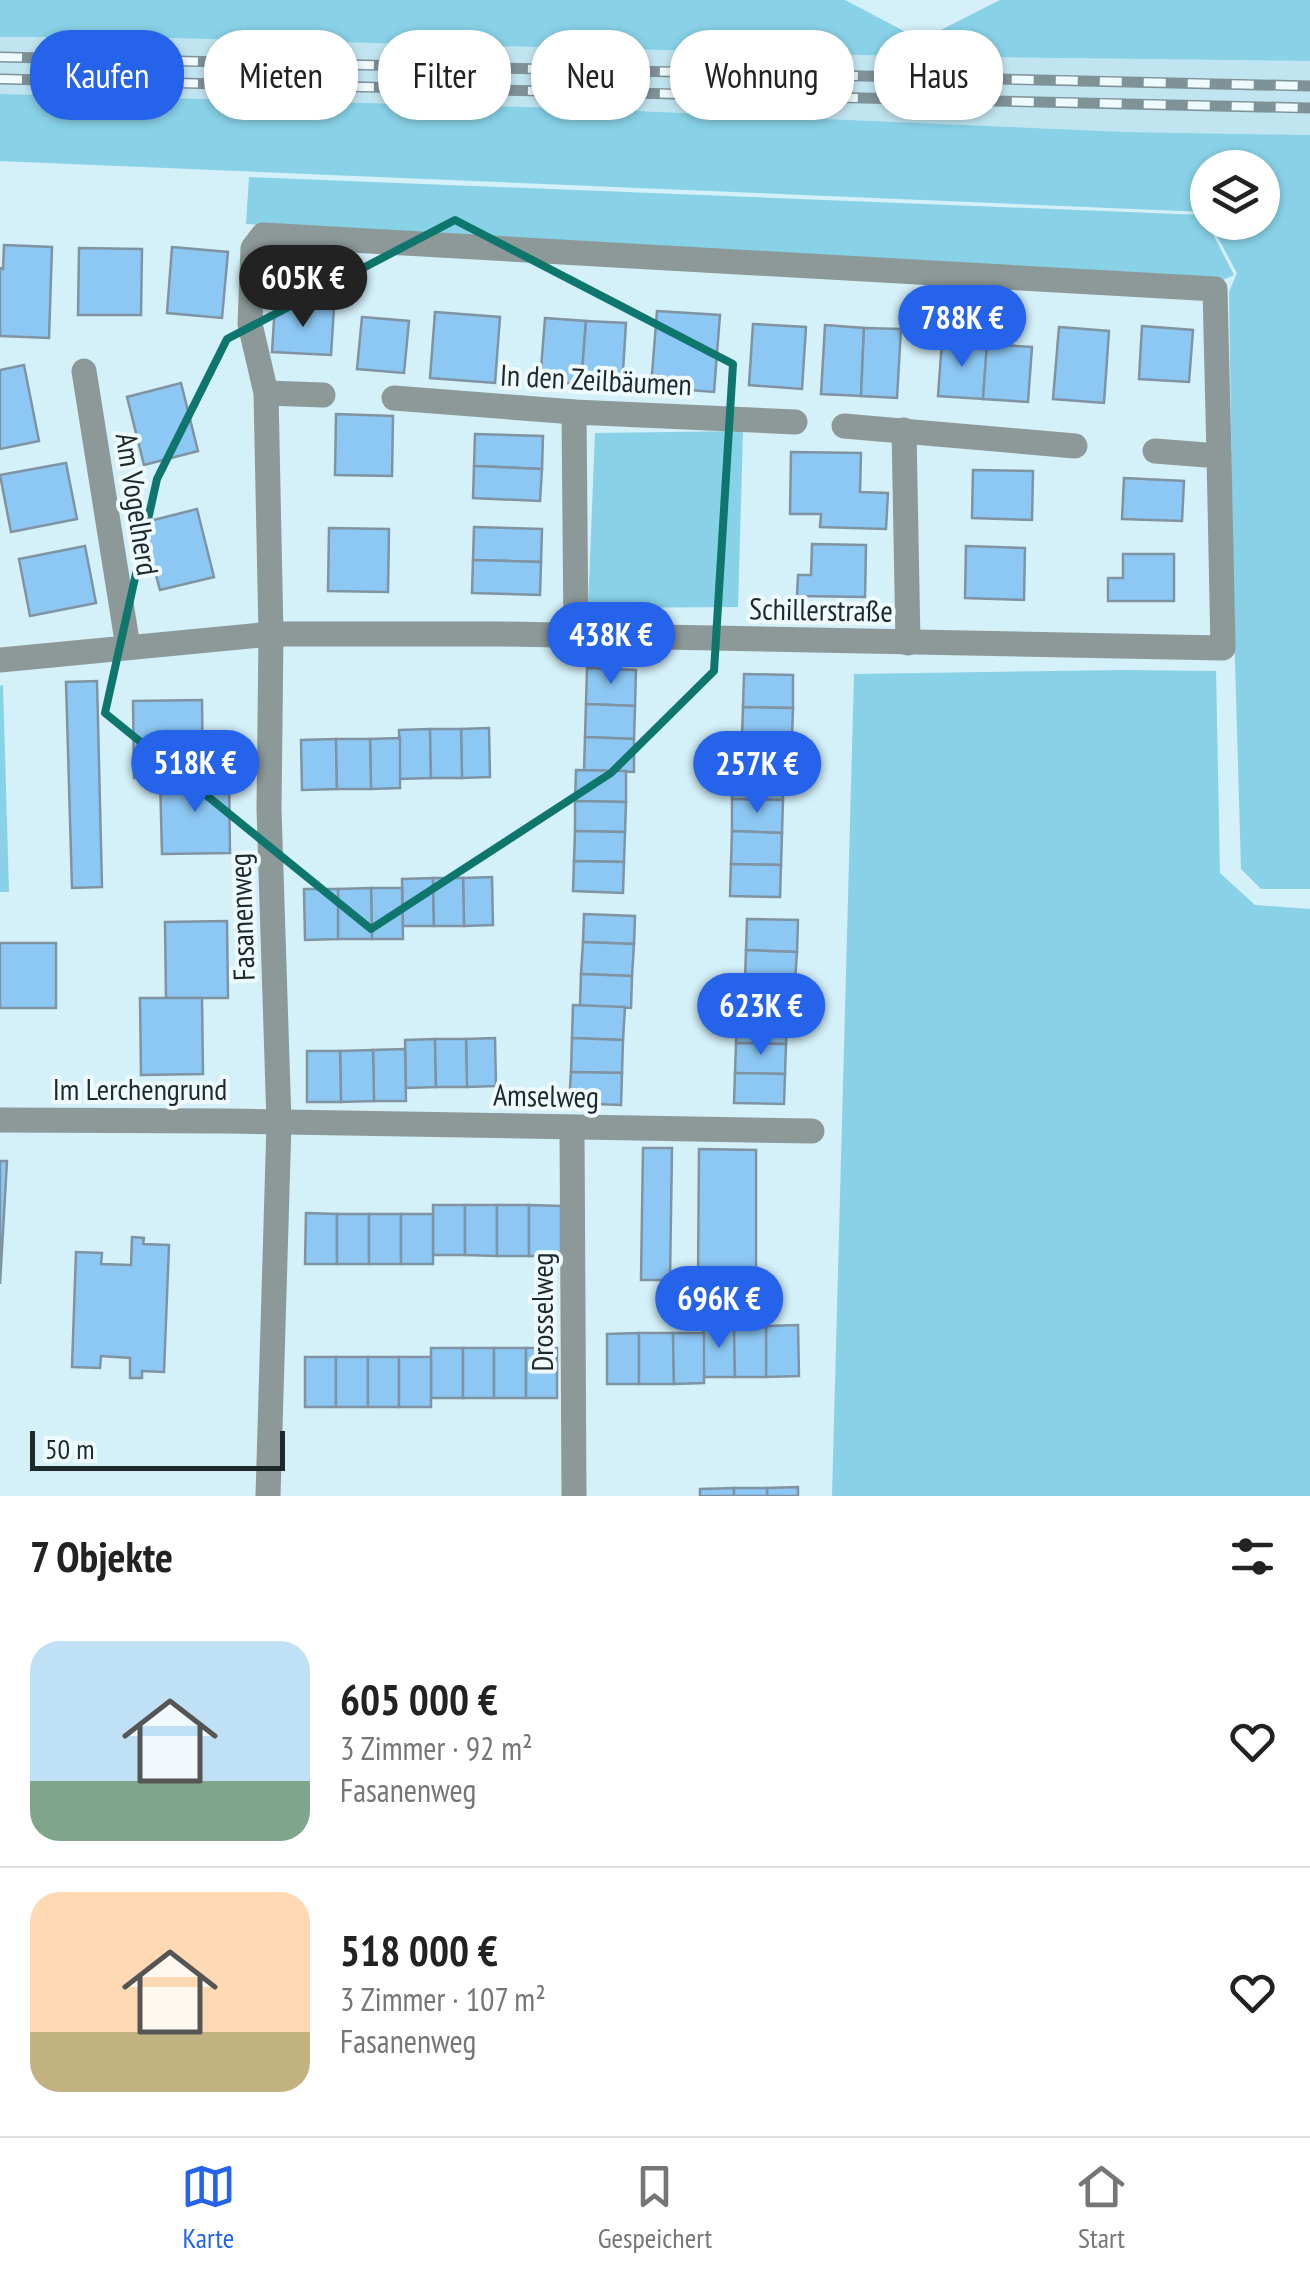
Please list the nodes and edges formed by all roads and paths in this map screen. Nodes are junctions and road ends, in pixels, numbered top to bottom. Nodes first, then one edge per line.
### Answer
1 (84, 371) dead end
2 (266, 393) junction
3 (323, 395) dead end
4 (394, 398) dead end
5 (574, 412) junction
6 (795, 422) dead end
7 (844, 426) dead end
8 (904, 430) junction
9 (1075, 446) dead end
10 (1156, 451) dead end
11 (1219, 456) junction
12 (271, 634) junction
13 (576, 636) junction
14 (908, 643) junction
15 (128, 647) junction
16 (0, 660) edge
17 (0, 1120) edge
18 (279, 1123) junction
19 (572, 1128) junction
20 (812, 1131) dead end
21 (268, 1496) edge
22 (574, 1496) edge

1 - 15 street, Am Vogelherd
2 - 3 street
2 - 11 street, Fasanenweg
2 - 12 street, Fasanenweg
4 - 5 street, In den Zeilbäumen
5 - 6 street, In den Zeilbäumen
5 - 13 street
7 - 8 street
8 - 9 street
8 - 14 street
10 - 11 street
11 - 14 street, Schillerstraße
12 - 13 street, Schillerstraße
12 - 15 street, Schillerstraße
12 - 18 street, Fasanenweg
13 - 14 street, Schillerstraße
15 - 16 street, Schillerstraße
17 - 18 street, Im Lerchengrund
18 - 19 street, Amselweg
18 - 21 street, Fasanenweg
19 - 20 street, Amselweg
19 - 22 street, Drosselweg

